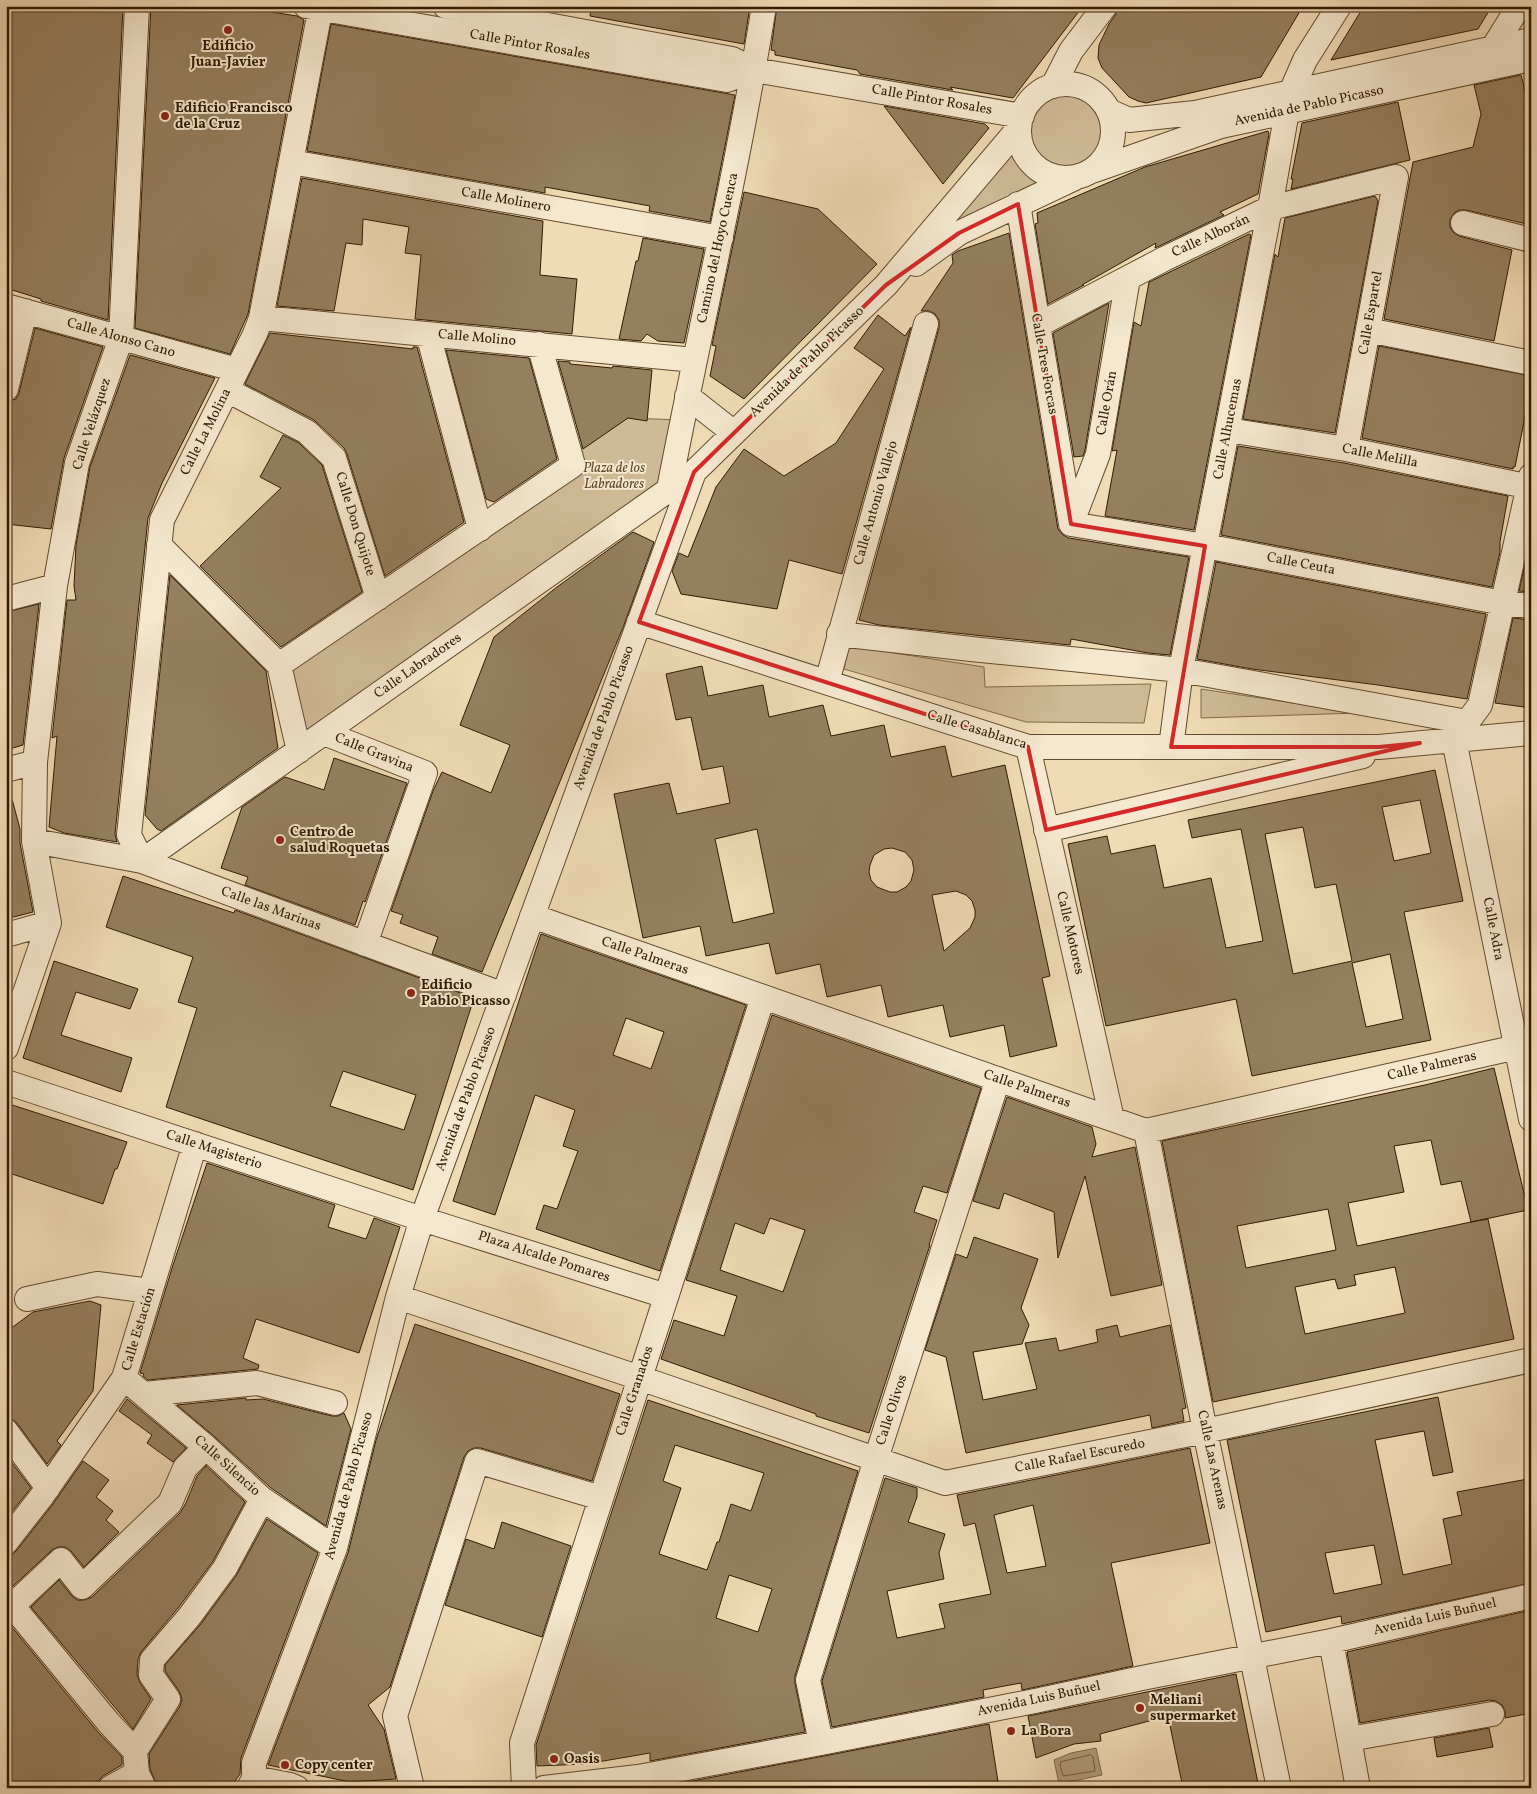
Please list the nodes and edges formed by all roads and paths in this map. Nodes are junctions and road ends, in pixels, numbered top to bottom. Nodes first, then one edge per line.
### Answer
1 (137, 6) edge
2 (445, 6) edge
3 (764, 6) edge
4 (1105, 6) edge
5 (1339, 6) edge
6 (1519, 6) edge
7 (315, 7) edge
8 (1493, 48) junction
9 (1530, 59) edge
10 (754, 70) junction
11 (1053, 86) junction
12 (1289, 102) junction
13 (1109, 111) junction
14 (1021, 122) junction
15 (291, 162) junction
16 (1084, 174) junction
17 (1396, 177) joint
18 (1018, 204) junction
19 (1270, 208) junction
20 (1463, 223) dead end
21 (721, 238) junction
22 (1531, 240) edge
23 (1128, 278) junction
24 (886, 285) junction
25 (16, 309) edge
26 (261, 318) junction
27 (926, 324) dead end
28 (1038, 325) junction
29 (1368, 330) junction
30 (428, 334) junction
31 (121, 338) junction
32 (539, 344) junction
33 (694, 360) junction
34 (1531, 363) edge
35 (232, 380) junction
36 (6, 389) edge
37 (687, 396) junction
38 (1228, 430) junction
39 (734, 432) junction
40 (1346, 449) junction
41 (694, 472) junction
42 (1530, 483) edge
43 (669, 489) junction
44 (1071, 524) junction
45 (480, 529) junction
46 (159, 545) junction
47 (1205, 546) junction
48 (55, 586) junction
49 (378, 598) junction
50 (6, 599) edge
51 (1503, 603) junction
52 (1531, 606) edge
53 (639, 622) junction
54 (839, 634) junction
55 (279, 665) junction
56 (1181, 670) junction
57 (826, 682) junction
58 (1461, 731) junction
59 (324, 733) junction
60 (1531, 733) edge
61 (1420, 743) junction
62 (1028, 747) junction
63 (1170, 747) junction
64 (299, 751) junction
65 (35, 762) junction
66 (6, 770) edge
67 (1046, 830) junction
68 (34, 841) junction
69 (142, 861) junction
70 (532, 916) junction
71 (49, 924) junction
72 (6, 935) edge
73 (365, 944) junction
74 (504, 995) junction
75 (762, 997) junction
76 (6, 1048) edge
77 (1524, 1053) edge
78 (998, 1079) junction
79 (6, 1082) edge
80 (1112, 1119) junction
81 (1531, 1119) edge
82 (1146, 1131) junction
83 (194, 1144) junction
84 (422, 1219) junction
85 (150, 1292) junction
86 (666, 1296) junction
87 (398, 1297) junction
88 (27, 1299) dead end
89 (1531, 1360) edge
90 (124, 1378) junction
91 (640, 1378) junction
92 (144, 1394) junction
93 (335, 1403) dead end
94 (6, 1431) edge
95 (1205, 1431) junction
96 (206, 1447) junction
97 (876, 1459) junction
98 (48, 1488) junction
99 (262, 1498) junction
100 (601, 1498) junction
101 (6, 1542) edge
102 (335, 1548) junction
103 (1531, 1596) edge
104 (9, 1602) edge
105 (1331, 1641) junction
106 (1253, 1657) junction
107 (1492, 1714) dead end
108 (1349, 1739) junction
109 (822, 1743) junction
110 (139, 1771) edge
111 (252, 1783) edge
112 (638, 1783) edge
113 (110, 1788) edge
114 (297, 1788) edge
115 (412, 1788) edge
116 (524, 1788) edge
117 (544, 1788) edge
118 (1279, 1788) edge
119 (1358, 1788) edge

1 - 31 street, Calle Velázquez
2 - 10 street, Calle Pintor Rosales
3 - 10 street, Camino del Hoyo Cuenca
4 - 11 street
5 - 12 street, Calle Alhucemas
6 - 8 street
7 - 10 street, Calle Pintor Rosales
7 - 15 street, Calle La Molina
8 - 9 street, Avenida de Pablo Picasso
8 - 12 street, Avenida de Pablo Picasso
9 - 12 street, Avenida de Pablo Picasso
10 - 14 street, Calle Pintor Rosales
10 - 21 street, Camino del Hoyo Cuenca
11 - 13 street
11 - 14 street
12 - 13 street, Avenida de Pablo Picasso
12 - 16 street, Avenida de Pablo Picasso
12 - 19 street, Calle Alhucemas
13 - 16 street
14 - 16 street
14 - 24 street, Avenida de Pablo Picasso
15 - 21 street, Calle Molinero
15 - 26 street, Calle La Molina
16 - 18 street, Avenida de Pablo Picasso
17 - 19 street, Calle Alborán
17 - 29 street, Calle Espartel
18 - 24 street, Avenida de Pablo Picasso
18 - 28 street, Calle Tres Forcas
19 - 23 street, Calle Alborán
19 - 38 street, Calle Alhucemas
20 - 22 street
21 - 33 street, Camino del Hoyo Cuenca
23 - 28 street, Calle Alborán
23 - 44 street, Calle Orán
24 - 39 street, Avenida de Pablo Picasso
25 - 31 street, Calle Alonso Cano
25 - 36 street
26 - 30 street, Calle Molino
26 - 35 street, Calle La Molina
27 - 54 street, Calle Antonio Vallejo
28 - 44 street, Calle Tres Forcas
29 - 34 street
29 - 40 street, Calle Espartel
30 - 32 street, Calle Molino
30 - 45 street
31 - 35 street, Calle Alonso Cano
31 - 48 street, Calle Velázquez
32 - 33 street, Calle Molino
32 - 45 street
33 - 37 street, Camino del Hoyo Cuenca
35 - 46 street, Calle La Molina
35 - 49 street, Calle Don Quijote
37 - 39 street
37 - 43 street, Camino del Hoyo Cuenca
38 - 40 street, Calle Melilla
38 - 47 street, Calle Alhucemas
39 - 41 street, Avenida de Pablo Picasso
40 - 42 street, Calle Melilla
41 - 43 street, Calle Labradores
41 - 53 street, Avenida de Pablo Picasso
42 - 51 street
43 - 59 street, Calle Labradores
44 - 47 street, Calle Ceuta
45 - 49 street
46 - 55 street
46 - 69 street, Calle La Molina
47 - 51 street, Calle Ceuta
47 - 56 street, Calle Alhucemas
48 - 50 street
48 - 65 street, Calle Velázquez
49 - 55 street
51 - 52 street, Calle Ceuta
51 - 58 street
53 - 57 street, Calle Casablanca
53 - 70 street, Avenida de Pablo Picasso
54 - 56 street
54 - 57 street, Calle Antonio Vallejo
55 - 64 street
56 - 58 street
56 - 63 street, Calle Alhucemas
57 - 62 street, Calle Casablanca
58 - 60 street, Calle Casablanca
58 - 61 street, Calle Casablanca
58 - 77 street, Calle Adra
59 - 64 street, Calle Labradores
59 - 73 street, Calle Gravina
61 - 63 street, Calle Casablanca
61 - 67 street, Calle Casablanca
62 - 63 street, Calle Casablanca
62 - 67 street, Calle Motores
64 - 69 street, Calle Labradores
65 - 66 street
65 - 68 street, Calle Velázquez
67 - 80 street, Calle Motores
68 - 69 street, Calle las Marinas
68 - 71 street, Calle Velázquez
69 - 73 street, Calle las Marinas
70 - 74 street, Avenida de Pablo Picasso
70 - 75 street, Calle Palmeras
71 - 72 street
71 - 76 street
73 - 74 street, Calle las Marinas
74 - 84 street, Avenida de Pablo Picasso
75 - 78 street, Calle Palmeras
75 - 86 street, Calle Granados
77 - 81 street, Calle Adra
77 - 82 street, Calle Palmeras
78 - 80 street, Calle Palmeras
78 - 97 street, Calle Olivos
79 - 83 street, Calle Magisterio
80 - 82 street, Calle Palmeras
82 - 95 street, Calle Las Arenas
83 - 84 street, Calle Magisterio
83 - 85 street, Calle Estación
84 - 86 street, Plaza Alcalde Pomares
84 - 87 street, Avenida de Pablo Picasso
85 - 88 street
85 - 90 street, Calle Estación
86 - 91 street, Calle Granados
87 - 91 street
87 - 102 street, Avenida de Pablo Picasso
89 - 95 street, Calle Rafael Escuredo
90 - 92 street, Calle Silencio
90 - 98 street, Calle Estación
91 - 97 street, Calle Rafael Escuredo
91 - 100 street, Calle Granados
92 - 93 street
92 - 96 street, Calle Silencio
94 - 98 street
95 - 97 street, Calle Rafael Escuredo
95 - 106 street, Calle Las Arenas
96 - 99 street, Calle Silencio
96 - 104 street
97 - 109 street, Calle Olivos
98 - 101 street, Calle Estación
99 - 102 street, Calle Silencio
99 - 110 street
100 - 115 street
100 - 116 street, Calle Granados
102 - 111 street, Avenida de Pablo Picasso
103 - 105 street, Avenida Luis Buñuel
104 - 110 street
105 - 106 street, Avenida Luis Buñuel
105 - 108 street
106 - 109 street, Avenida Luis Buñuel
106 - 118 street, Calle Las Arenas
107 - 108 street
108 - 119 street
109 - 112 street, Avenida Luis Buñuel
110 - 113 street
111 - 114 street
112 - 117 street, Avenida Luis Buñuel

